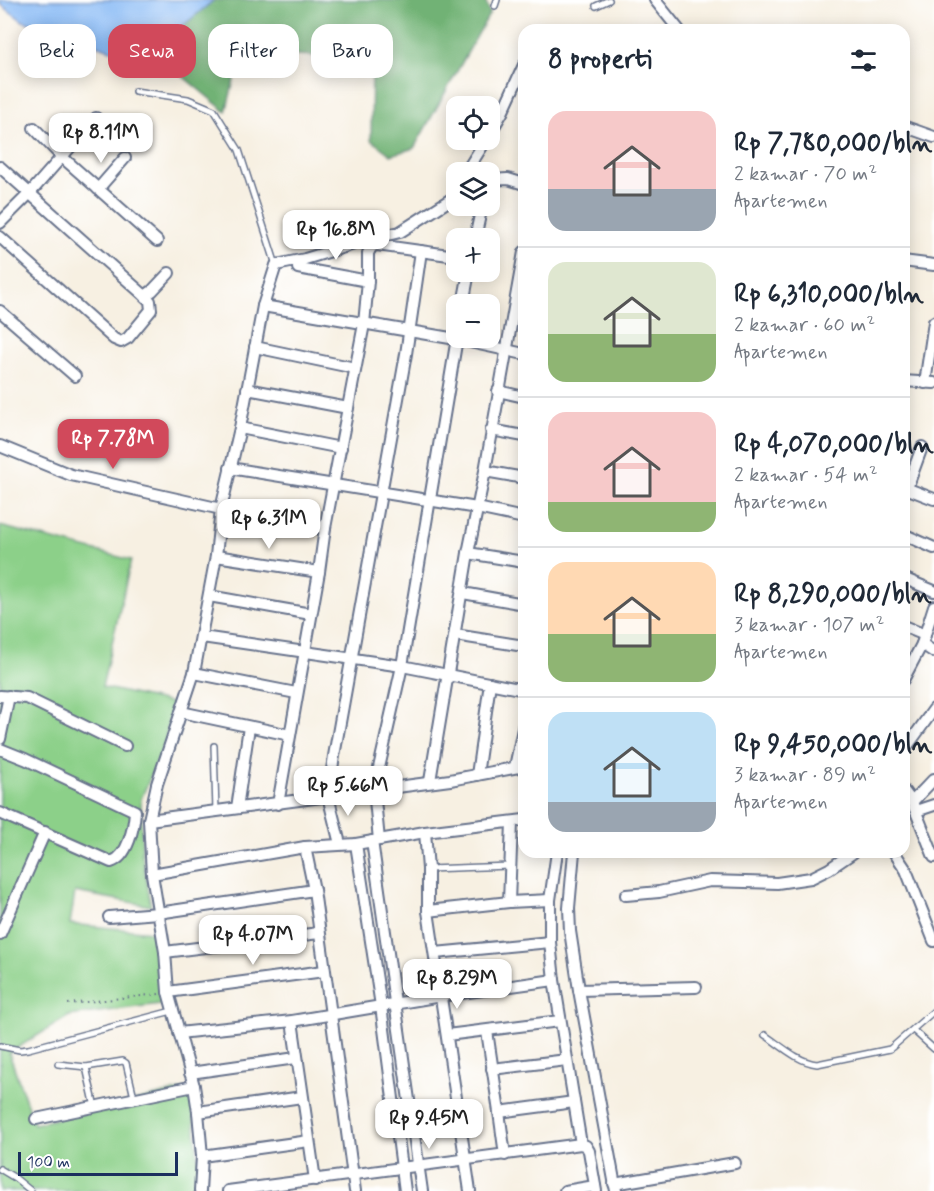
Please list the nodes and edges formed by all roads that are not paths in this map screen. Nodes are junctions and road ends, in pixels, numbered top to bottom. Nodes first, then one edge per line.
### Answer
1 (609, 0) edge
2 (655, 0) edge
3 (596, 6) dead end
4 (674, 24) edge
5 (518, 78) edge
6 (135, 91) dead end
7 (500, 116) edge
8 (96, 118) dead end
9 (34, 128) dead end
10 (910, 128) edge
11 (85, 130) junction
12 (934, 136) edge
13 (112, 137) dead end
14 (61, 156) junction
15 (125, 158) dead end
16 (0, 167) edge
17 (500, 179) edge
18 (518, 182) edge
19 (98, 189) junction
20 (30, 193) junction
21 (446, 201) edge
22 (0, 223) edge
23 (0, 237) edge
24 (157, 241) dead end
25 (369, 243) junction
26 (421, 251) junction
27 (446, 255) edge
28 (910, 262) edge
29 (934, 265) edge
30 (276, 266) junction
31 (298, 268) dead end
32 (169, 273) dead end
33 (368, 281) junction
34 (145, 296) junction
35 (263, 306) junction
36 (518, 309) edge
37 (0, 311) edge
38 (934, 322) edge
39 (364, 324) junction
40 (409, 332) junction
41 (446, 337) edge
42 (255, 347) junction
43 (455, 348) edge
44 (500, 348) edge
45 (506, 349) junction
46 (518, 352) edge
47 (355, 368) junction
48 (75, 376) dead end
49 (910, 382) edge
50 (929, 383) edge
51 (247, 389) junction
52 (498, 391) junction
53 (518, 396) edge
54 (348, 408) junction
55 (240, 428) junction
56 (491, 430) junction
57 (518, 435) edge
58 (0, 446) edge
59 (341, 447) junction
60 (922, 447) dead end
61 (230, 468) junction
62 (485, 471) junction
63 (910, 476) edge
64 (518, 477) edge
65 (334, 485) junction
66 (910, 490) edge
67 (382, 493) junction
68 (934, 499) edge
69 (429, 502) junction
70 (477, 508) junction
71 (221, 509) junction
72 (518, 517) edge
73 (325, 528) junction
74 (910, 537) edge
75 (934, 548) edge
76 (468, 553) junction
77 (216, 556) junction
78 (518, 561) edge
79 (319, 572) junction
80 (910, 581) edge
81 (934, 591) edge
82 (463, 593) junction
83 (209, 596) junction
84 (518, 603) edge
85 (934, 606) edge
86 (311, 614) junction
87 (910, 630) edge
88 (455, 635) junction
89 (202, 637) junction
90 (924, 639) junction
91 (518, 645) edge
92 (304, 652) junction
93 (934, 652) edge
94 (352, 658) junction
95 (402, 666) junction
96 (910, 666) edge
97 (194, 673) junction
98 (447, 675) junction
99 (490, 683) junction
100 (518, 689) edge
101 (296, 693) junction
102 (4, 696) edge
103 (934, 709) edge
104 (181, 712) junction
105 (249, 727) junction
106 (290, 735) junction
107 (0, 739) edge
108 (910, 742) edge
109 (125, 746) dead end
110 (214, 746) dead end
111 (0, 749) edge
112 (518, 766) edge
113 (477, 775) junction
114 (934, 779) edge
115 (430, 781) junction
116 (374, 790) junction
117 (328, 796) junction
118 (910, 800) edge
119 (278, 804) junction
120 (934, 805) edge
121 (914, 806) junction
122 (237, 808) junction
123 (135, 811) junction
124 (216, 811) junction
125 (0, 813) edge
126 (150, 814) junction
127 (518, 821) edge
128 (512, 822) junction
129 (45, 832) junction
130 (425, 832) junction
131 (376, 841) junction
132 (340, 844) junction
133 (356, 844) junction
134 (305, 847) junction
135 (933, 850) edge
136 (555, 858) edge
137 (573, 858) edge
138 (845, 858) edge
139 (898, 858) edge
140 (510, 866) junction
141 (428, 869) junction
142 (152, 874) junction
143 (314, 890) junction
144 (626, 895) dead end
145 (550, 900) junction
146 (509, 902) junction
147 (428, 911) junction
148 (158, 913) junction
149 (109, 917) dead end
150 (319, 933) junction
151 (0, 934) edge
152 (934, 941) edge
153 (550, 942) junction
154 (165, 952) junction
155 (435, 953) junction
156 (324, 971) junction
157 (554, 980) junction
158 (696, 987) dead end
159 (579, 990) junction
160 (168, 992) junction
161 (441, 996) junction
162 (396, 1003) junction
163 (381, 1006) junction
164 (172, 1011) junction
165 (934, 1011) edge
166 (331, 1013) junction
167 (292, 1021) junction
168 (560, 1021) junction
169 (913, 1030) junction
170 (487, 1031) junction
171 (179, 1033) junction
172 (447, 1035) junction
173 (765, 1035) dead end
174 (0, 1046) edge
175 (934, 1049) edge
176 (296, 1058) junction
177 (567, 1060) junction
178 (58, 1064) dead end
179 (86, 1067) junction
180 (492, 1069) junction
181 (190, 1073) junction
182 (194, 1086) junction
183 (134, 1097) junction
184 (302, 1097) junction
185 (574, 1102) junction
186 (95, 1107) junction
187 (198, 1112) junction
188 (500, 1112) junction
189 (36, 1119) dead end
190 (309, 1141) junction
191 (581, 1144) junction
192 (505, 1155) junction
193 (202, 1156) junction
194 (465, 1160) junction
195 (735, 1162) dead end
196 (419, 1166) junction
197 (403, 1167) junction
198 (0, 1169) edge
199 (353, 1173) junction
200 (315, 1180) junction
201 (615, 1187) edge
202 (277, 1188) edge
203 (595, 1188) edge
204 (31, 1191) edge
205 (200, 1191) edge
206 (228, 1191) edge
207 (355, 1191) edge
208 (405, 1191) edge
209 (422, 1191) edge
210 (470, 1191) edge
211 (565, 1191) edge

1 - 3 lane
2 - 4 street
5 - 7 street
6 - 30 lane
8 - 11 street
9 - 14 street
10 - 12 street
11 - 13 street
11 - 14 street
14 - 19 street
14 - 20 street
15 - 19 street
16 - 20 street
17 - 18 street
19 - 24 street
20 - 22 street
20 - 34 street
21 - 25 street
23 - 34 street
25 - 26 street
25 - 30 street
25 - 33 street
26 - 27 street
26 - 40 street
28 - 29 street
30 - 35 street
31 - 33 street
32 - 34 street
33 - 39 street
35 - 39 street
35 - 42 street
36 - 45 street
37 - 48 street
38 - 50 street
39 - 40 street
39 - 47 street
40 - 41 street
40 - 67 street
42 - 47 street
42 - 51 street
43 - 69 street
44 - 45 street
45 - 46 street
45 - 52 street
47 - 54 street
49 - 50 street
51 - 54 street
51 - 55 street
52 - 53 street
52 - 56 street
54 - 59 street
55 - 59 street
55 - 61 street
56 - 57 street
56 - 62 street
58 - 71 street
59 - 65 street
60 - 63 street
61 - 65 street
61 - 71 street
62 - 64 street
62 - 70 street
65 - 67 street
65 - 73 street
66 - 68 street
67 - 69 street
67 - 94 street
69 - 70 street
69 - 95 street
70 - 72 street
70 - 76 street
71 - 73 street
71 - 77 street
73 - 79 street
74 - 75 street
76 - 78 street
76 - 82 street
77 - 79 street
77 - 83 street
79 - 86 street
80 - 81 street
82 - 84 street
82 - 88 street
83 - 86 street
83 - 89 street
85 - 90 street
86 - 92 street
87 - 90 street
88 - 91 street
88 - 98 street
89 - 92 street
89 - 97 street
90 - 93 street
90 - 96 street
92 - 94 street
92 - 101 street
94 - 95 street
94 - 117 street
95 - 98 street
95 - 116 street
97 - 101 street
97 - 104 street
98 - 99 street
98 - 115 street
99 - 100 street
99 - 113 street
101 - 106 street
102 - 107 street
102 - 109 street
103 - 108 street
104 - 105 street
104 - 126 street
105 - 106 street
105 - 122 street
106 - 119 street
110 - 124 lane
111 - 123 street
112 - 113 street
113 - 115 street
114 - 121 street
115 - 116 street
116 - 117 street
116 - 131 street
117 - 119 street
117 - 132 street
118 - 121 street
119 - 122 street
120 - 121 street
121 - 135 street
122 - 124 street
123 - 126 street
123 - 129 street
124 - 126 street
125 - 129 street
126 - 142 street
127 - 128 street
128 - 130 street
128 - 140 street
129 - 151 street
130 - 131 street
130 - 141 street
131 - 133 street
131 - 162 street
132 - 133 street
132 - 134 street
133 - 163 street
134 - 142 street
134 - 143 street
136 - 145 street
137 - 159 street
138 - 144 street
139 - 152 street
140 - 141 lane
140 - 146 street
141 - 147 street
142 - 148 street
143 - 148 street
143 - 150 street
145 - 146 street
145 - 153 street
146 - 147 street
147 - 155 street
148 - 149 street
148 - 154 street
150 - 154 street
150 - 156 street
153 - 155 street
153 - 157 street
154 - 160 street
155 - 161 street
156 - 160 street
156 - 166 street
157 - 161 street
157 - 168 street
158 - 159 street
159 - 201 street
160 - 164 street
161 - 162 street
161 - 172 street
162 - 163 street
162 - 196 street
163 - 166 street
163 - 197 street
164 - 171 street
164 - 174 lane
165 - 169 lane
166 - 167 street
166 - 199 street
167 - 171 street
167 - 176 street
168 - 170 street
168 - 177 street
169 - 173 lane
169 - 175 lane
170 - 172 street
170 - 180 street
171 - 181 street
172 - 194 street
176 - 181 street
176 - 184 street
177 - 180 street
177 - 185 street
178 - 179 lane
179 - 183 lane
179 - 186 lane
180 - 188 street
181 - 182 street
182 - 183 street
182 - 187 street
183 - 186 street
184 - 187 street
184 - 190 street
185 - 188 street
185 - 191 street
186 - 189 street
187 - 193 street
188 - 192 street
190 - 193 street
190 - 200 street
191 - 192 street
191 - 203 street
192 - 194 street
193 - 205 street
194 - 196 street
194 - 210 street
195 - 201 street
196 - 197 street
196 - 209 street
197 - 199 street
197 - 208 street
198 - 204 lane
199 - 200 street
199 - 207 street
200 - 202 street
202 - 206 street
203 - 211 street

